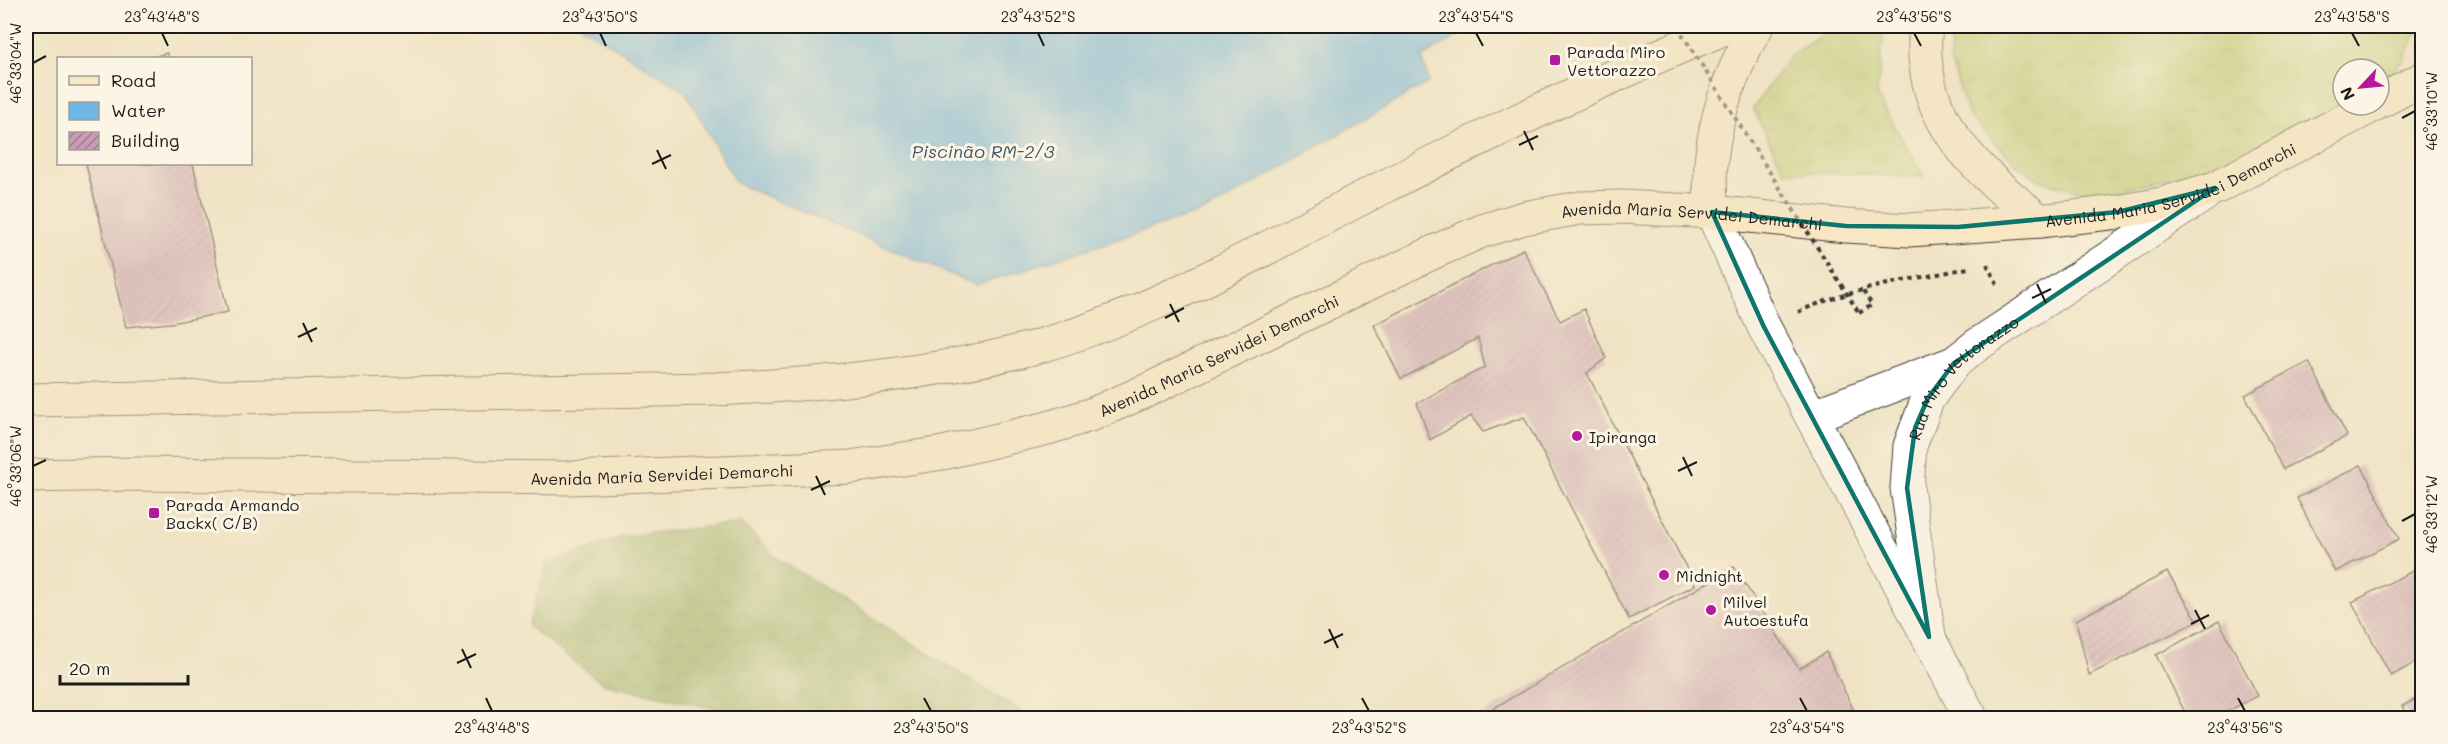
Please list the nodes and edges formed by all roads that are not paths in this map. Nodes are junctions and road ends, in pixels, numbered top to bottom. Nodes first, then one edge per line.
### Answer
1 (1730, 26) edge
2 (1757, 26) edge
3 (1926, 26) edge
4 (2422, 59) edge
5 (2402, 90) edge
6 (2351, 117) edge
7 (2215, 188) junction
8 (1712, 212) junction
9 (2040, 221) junction
10 (1954, 363) junction
11 (26, 399) edge
12 (1812, 416) junction
13 (26, 476) edge
14 (1929, 637) junction
15 (1971, 718) edge

1 - 11 main road
2 - 8 main road
3 - 9 main road
4 - 5 main road
6 - 7 main road, Avenida Maria Servidei Demarchi
7 - 9 main road, Avenida Maria Servidei Demarchi
7 - 10 street, Rua Miro Vettorazzo
8 - 9 main road, Avenida Maria Servidei Demarchi
8 - 12 street, Rua Miro Vettorazzo
8 - 13 main road, Avenida Maria Servidei Demarchi
10 - 12 street
10 - 14 street, Rua Miro Vettorazzo
12 - 14 street, Rua Miro Vettorazzo
14 - 15 street, Rua Miro Vettorazzo

